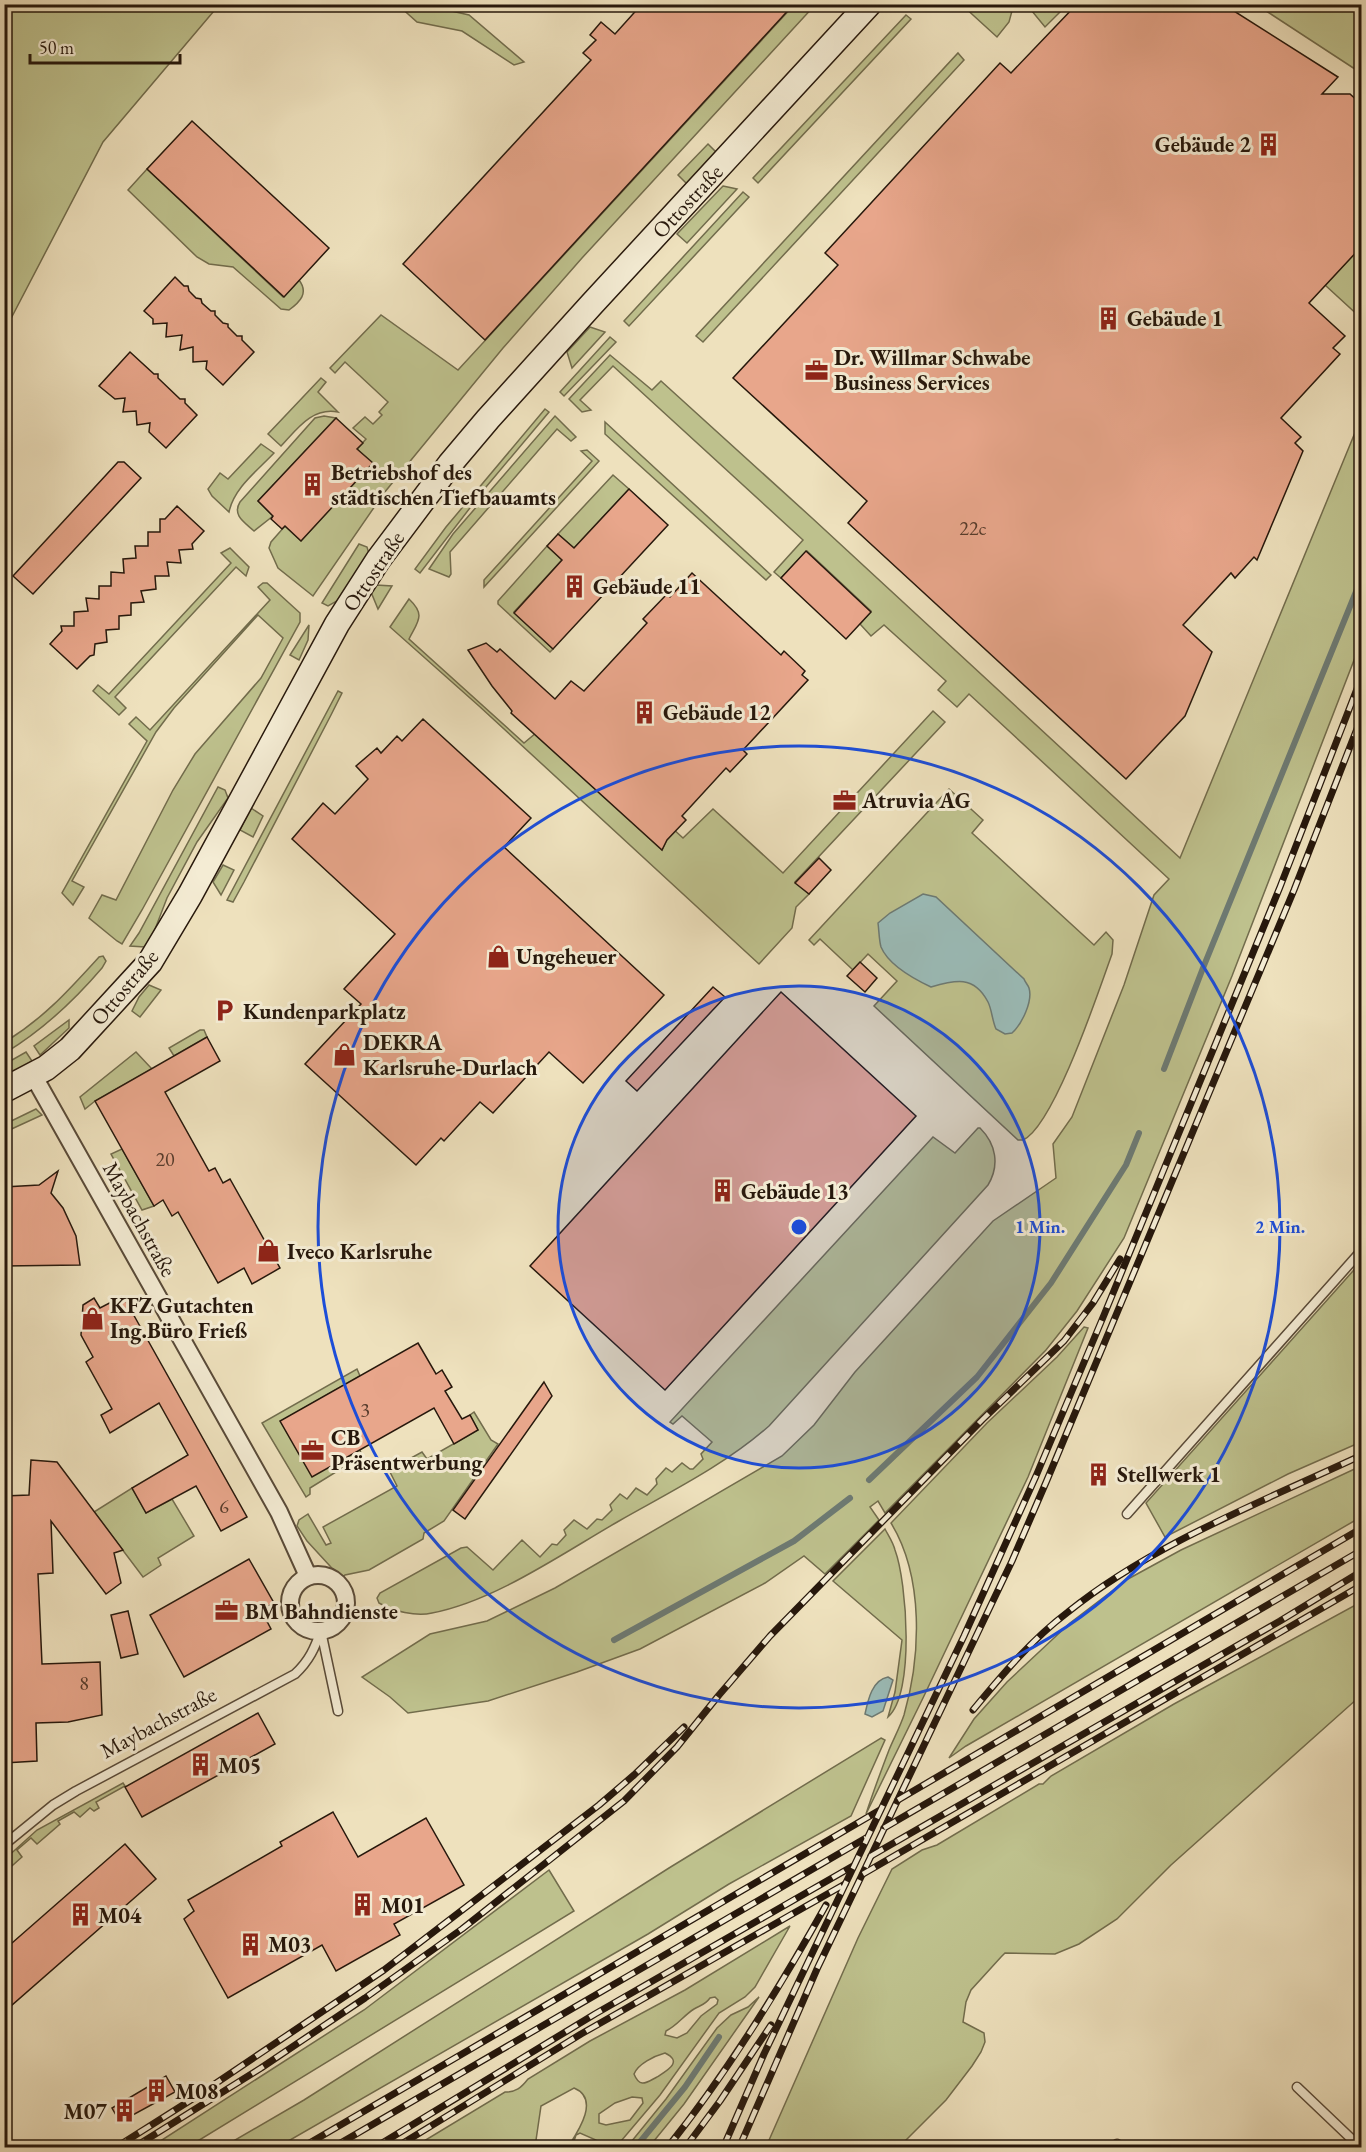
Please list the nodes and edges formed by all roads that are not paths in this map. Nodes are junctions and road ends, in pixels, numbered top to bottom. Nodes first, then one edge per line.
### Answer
1 (869, 4) edge
2 (33, 1075) junction
3 (4, 1090) edge
4 (1362, 1250) edge
5 (1127, 1514) dead end
6 (308, 1576) junction
7 (321, 1630) junction
8 (338, 1711) dead end
9 (4, 1845) edge
10 (1297, 2088) dead end
11 (1357, 2146) edge

1 - 2 main road, Ottostraße
2 - 3 main road, Ottostraße
2 - 6 street, Maybachstraße
4 - 5 lane
6 - 7 street
6 - 7 street, Maybachstraße
7 - 8 lane
7 - 9 lane, Maybachstraße
10 - 11 lane

